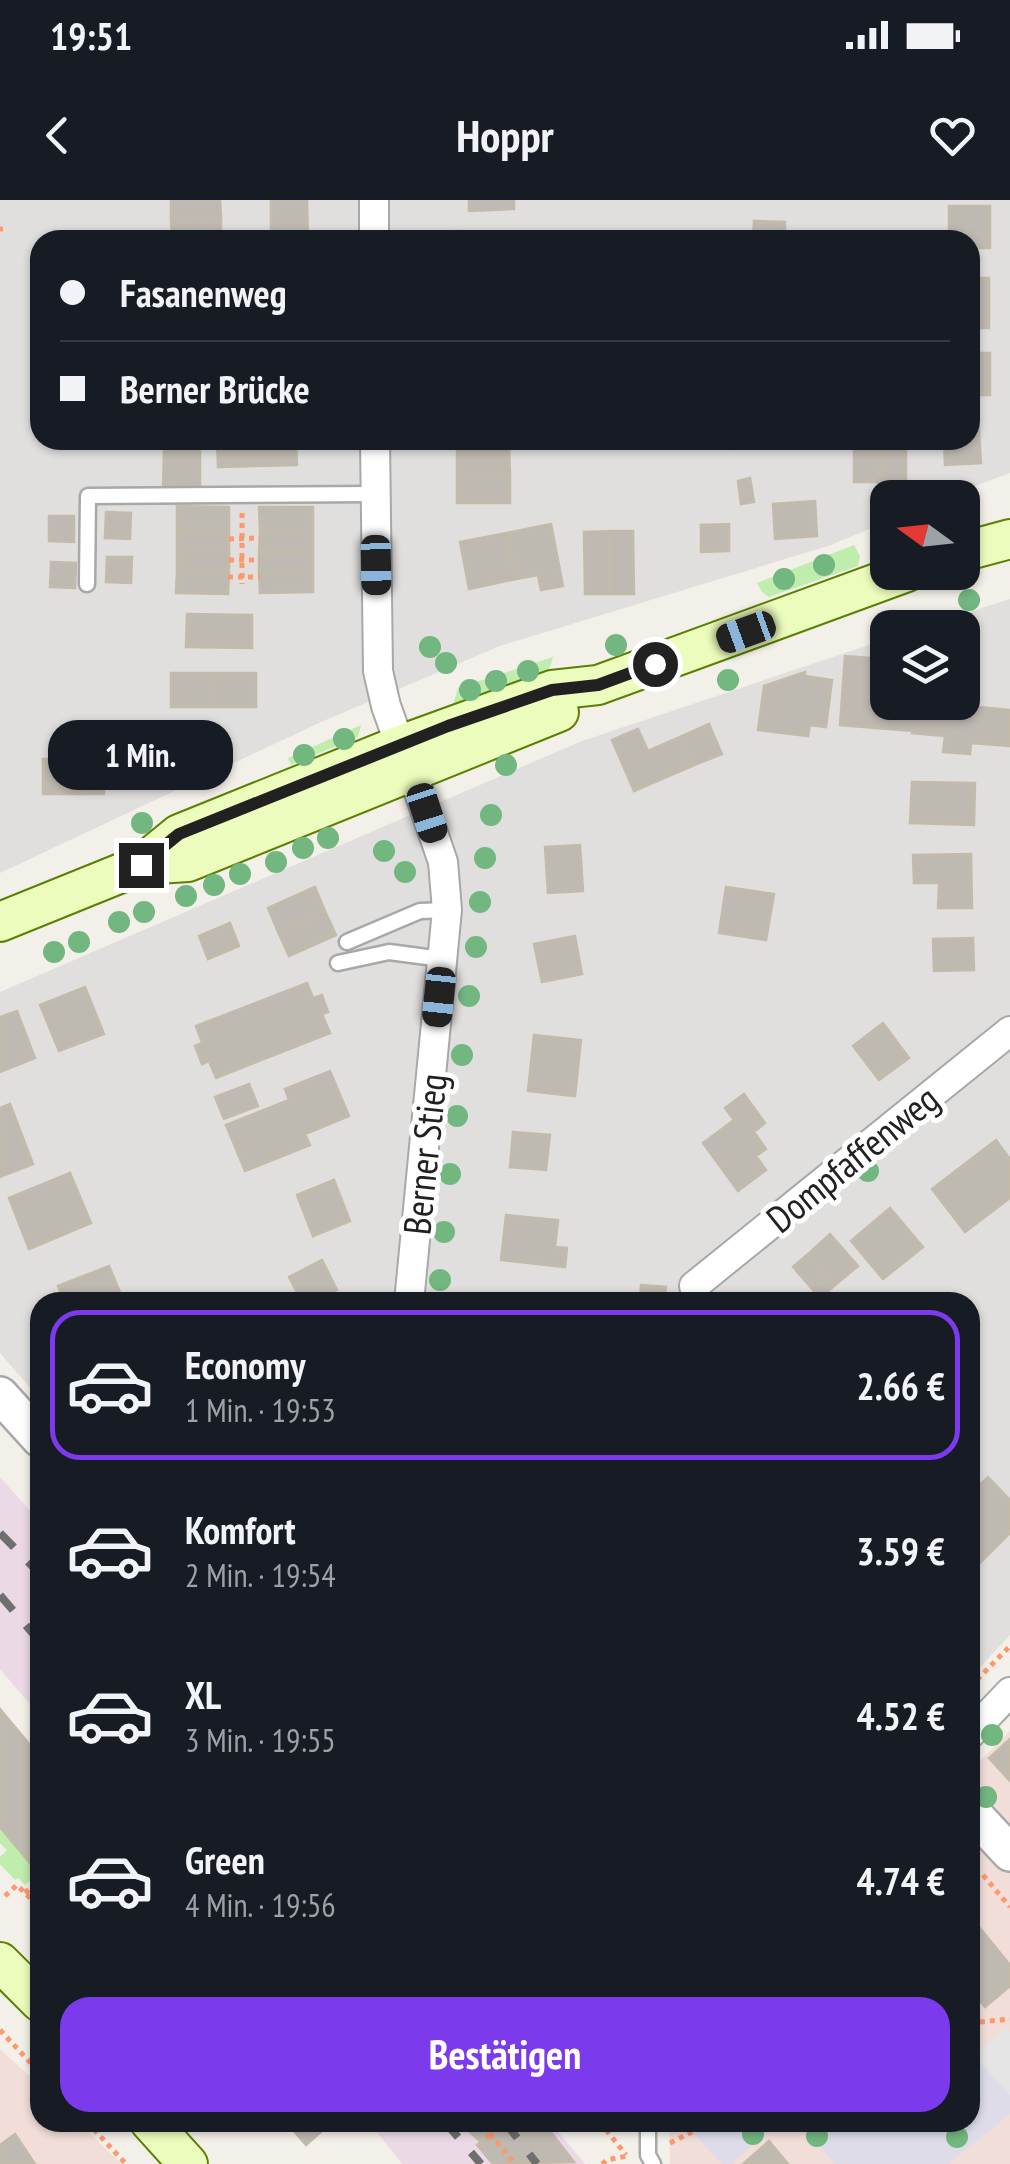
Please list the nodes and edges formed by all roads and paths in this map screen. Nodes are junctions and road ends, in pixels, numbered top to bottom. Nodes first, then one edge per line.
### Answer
1 (374, 200) edge
2 (374, 230) edge
3 (375, 450) edge
4 (375, 494) junction
5 (242, 495) junction
6 (242, 538) junction
7 (260, 538) dead end
8 (229, 539) dead end
9 (1010, 539) edge
10 (980, 547) edge
11 (229, 560) dead end
12 (242, 560) junction
13 (260, 560) dead end
14 (228, 577) dead end
15 (260, 577) dead end
16 (242, 581) junction
17 (86, 584) dead end
18 (870, 586) edge
19 (406, 758) junction
20 (141, 865) junction
21 (447, 910) junction
22 (0, 922) edge
23 (347, 942) dead end
24 (442, 959) junction
25 (338, 964) dead end
26 (1010, 1031) edge
27 (694, 1286) dead end
28 (410, 1292) edge
29 (0, 1395) edge
30 (30, 1427) edge
31 (1010, 1646) edge
32 (980, 1677) edge
33 (1010, 1692) edge
34 (980, 1724) edge
35 (980, 1831) edge
36 (995, 1862) edge
37 (30, 1889) edge
38 (25, 1893) junction
39 (5, 1896) dead end
40 (30, 1898) edge
41 (1010, 1907) edge
42 (0, 1962) edge
43 (30, 1992) edge
44 (1010, 2019) edge
45 (980, 2022) edge
46 (0, 2030) edge
47 (30, 2062) edge
48 (96, 2132) edge
49 (159, 2132) edge
50 (608, 2132) edge
51 (648, 2132) edge
52 (490, 2135) dead end
53 (626, 2156) dead end
54 (126, 2164) edge
55 (188, 2164) edge
56 (515, 2164) edge
57 (653, 2164) edge

1 - 2 street
3 - 4 street, Berner Stieg
4 - 5 lane
4 - 19 street, Berner Stieg
5 - 6 path
5 - 17 lane
6 - 7 path
6 - 8 path
6 - 12 path
9 - 10 main road
11 - 12 path
12 - 13 path
12 - 16 path
14 - 16 path
15 - 16 path
18 - 19 main road
19 - 20 main road
19 - 20 main road
19 - 21 street, Berner Stieg
20 - 22 main road
21 - 23 lane
21 - 24 street, Berner Stieg
24 - 25 lane
24 - 28 street, Berner Stieg
26 - 27 street, Dompfaffenweg
29 - 30 street
31 - 32 path
33 - 34 street
35 - 36 street
36 - 41 path
37 - 38 path
38 - 39 path
38 - 40 path
42 - 43 main road
44 - 45 path
46 - 47 path
48 - 54 path
49 - 55 main road
50 - 53 path
51 - 57 lane
52 - 56 path

